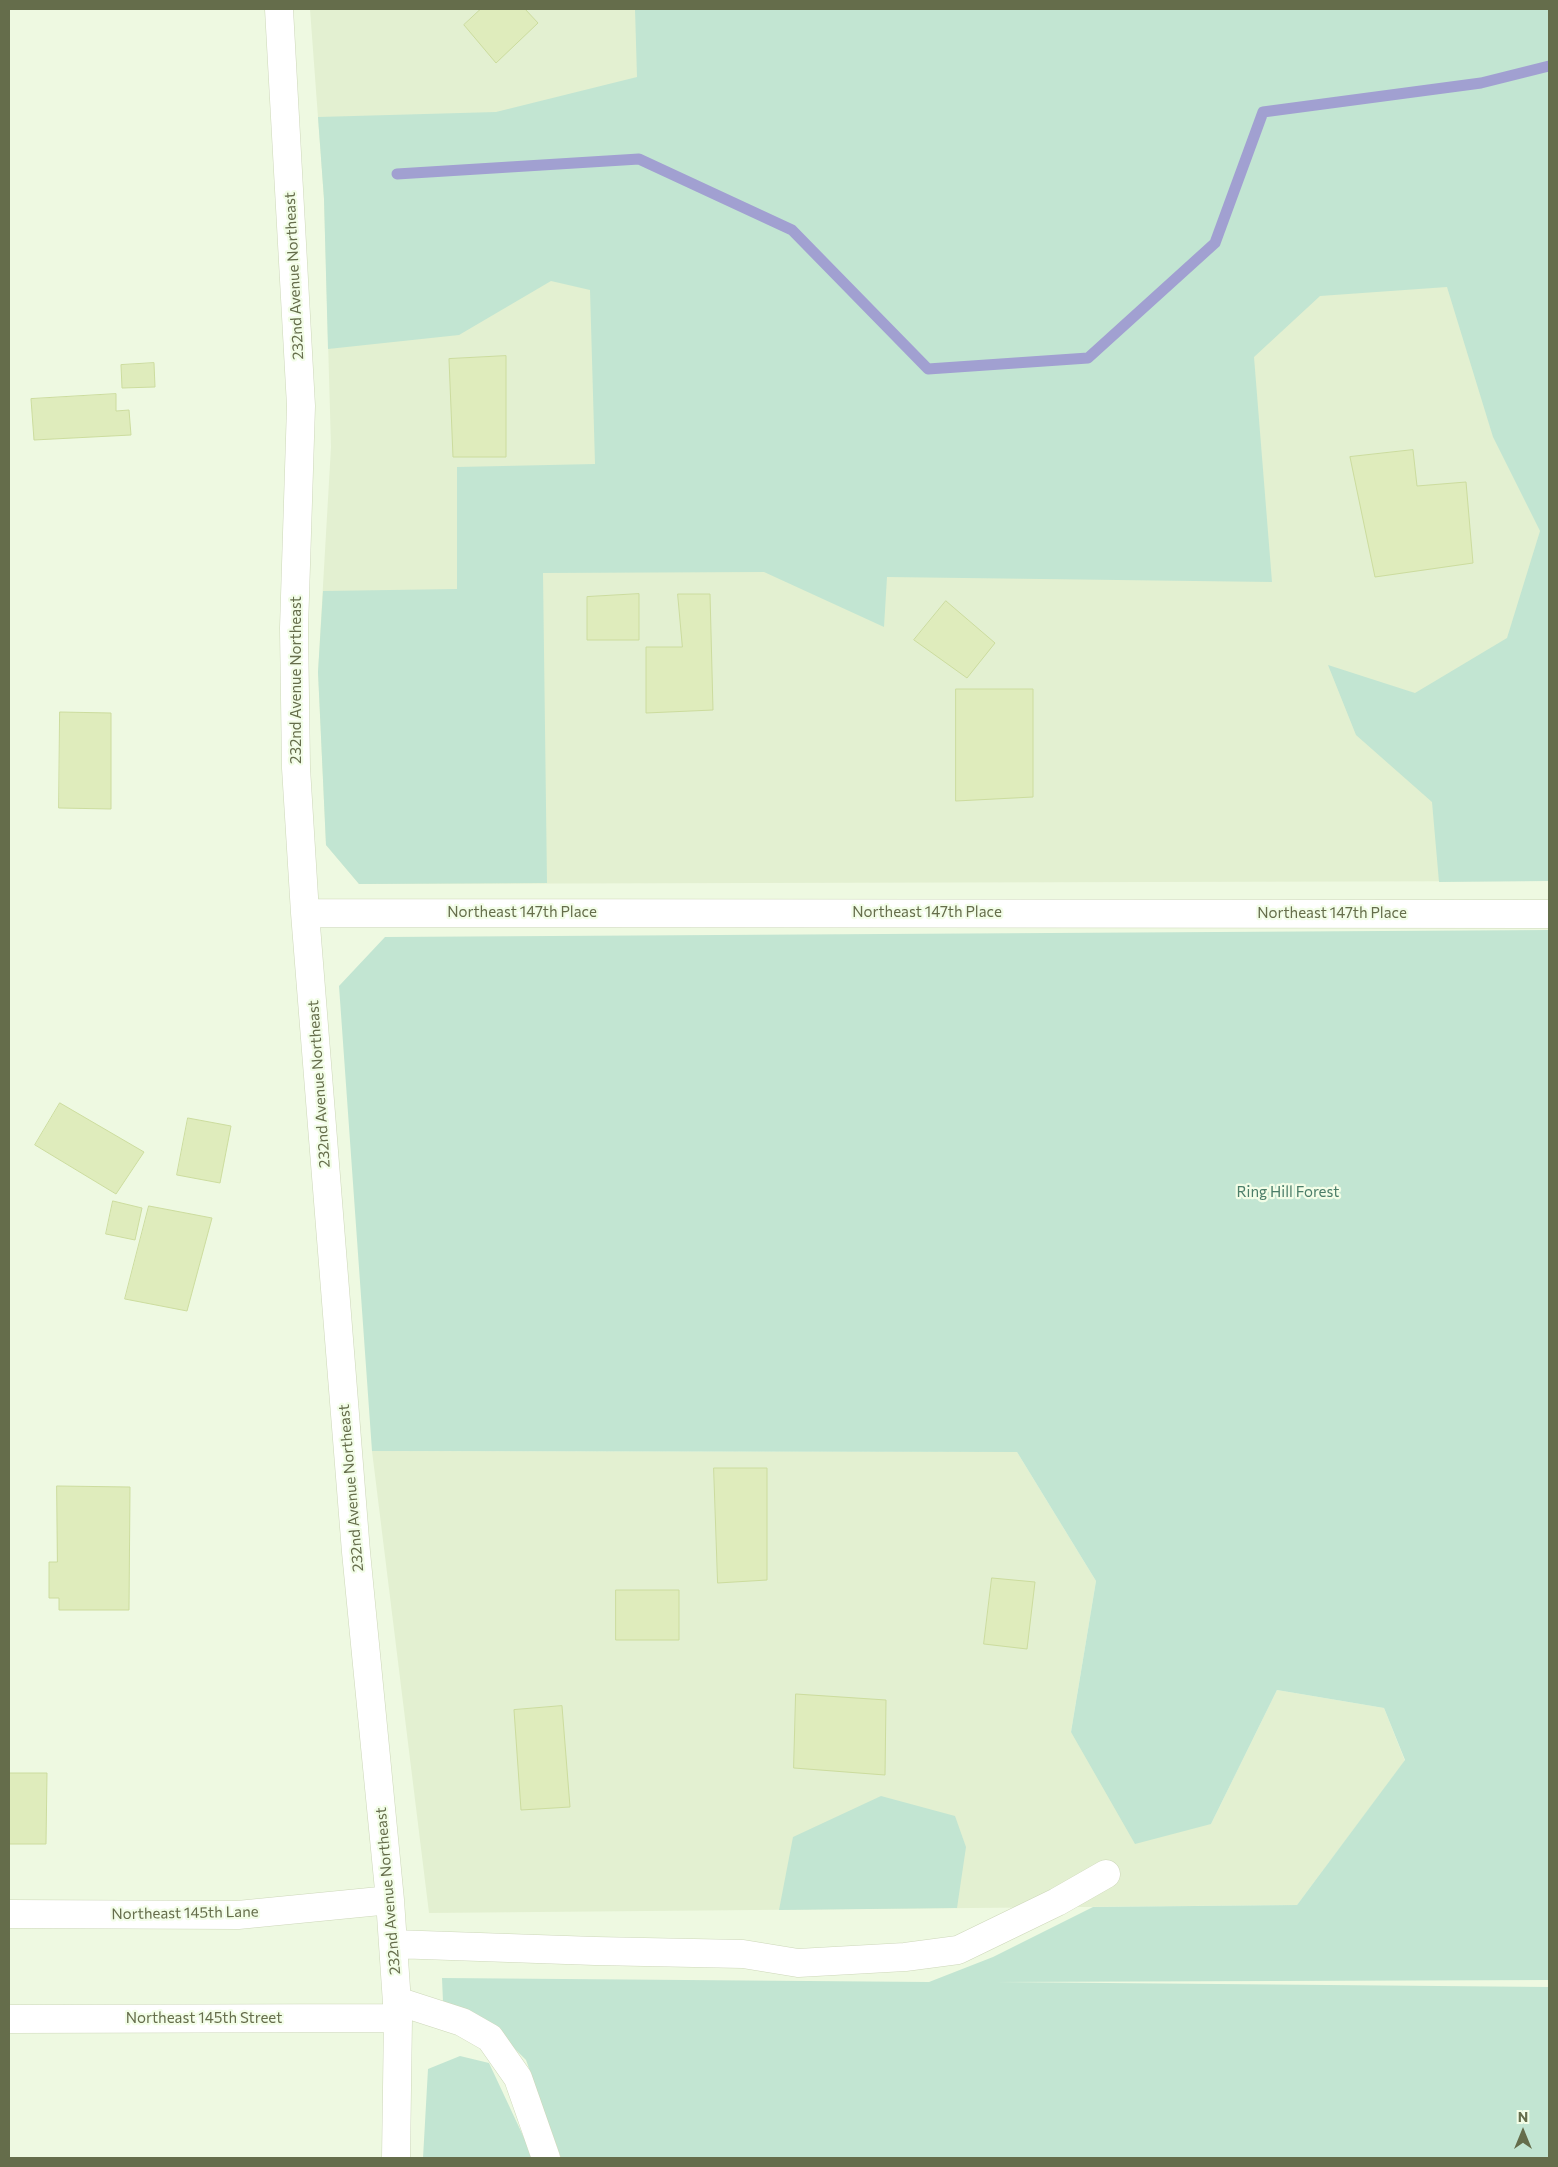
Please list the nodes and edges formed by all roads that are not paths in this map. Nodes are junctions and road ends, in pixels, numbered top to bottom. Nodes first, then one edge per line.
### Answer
1 (279, 9) edge
2 (305, 913) junction
3 (1549, 914) edge
4 (1106, 1874) dead end
5 (390, 1900) junction
6 (9, 1914) edge
7 (393, 1944) junction
8 (398, 2009) junction
9 (9, 2019) edge
10 (396, 2158) edge
11 (546, 2158) edge

1 - 2 street, 232nd Avenue Northeast
2 - 3 street, Northeast 147th Place
2 - 5 street, 232nd Avenue Northeast
4 - 7 street
5 - 6 street, Northeast 145th Lane
5 - 7 street, 232nd Avenue Northeast
7 - 8 street, 232nd Avenue Northeast
8 - 9 street, Northeast 145th Street
8 - 10 street, 232nd Avenue Northeast
8 - 11 street, Northeast 145th Street

